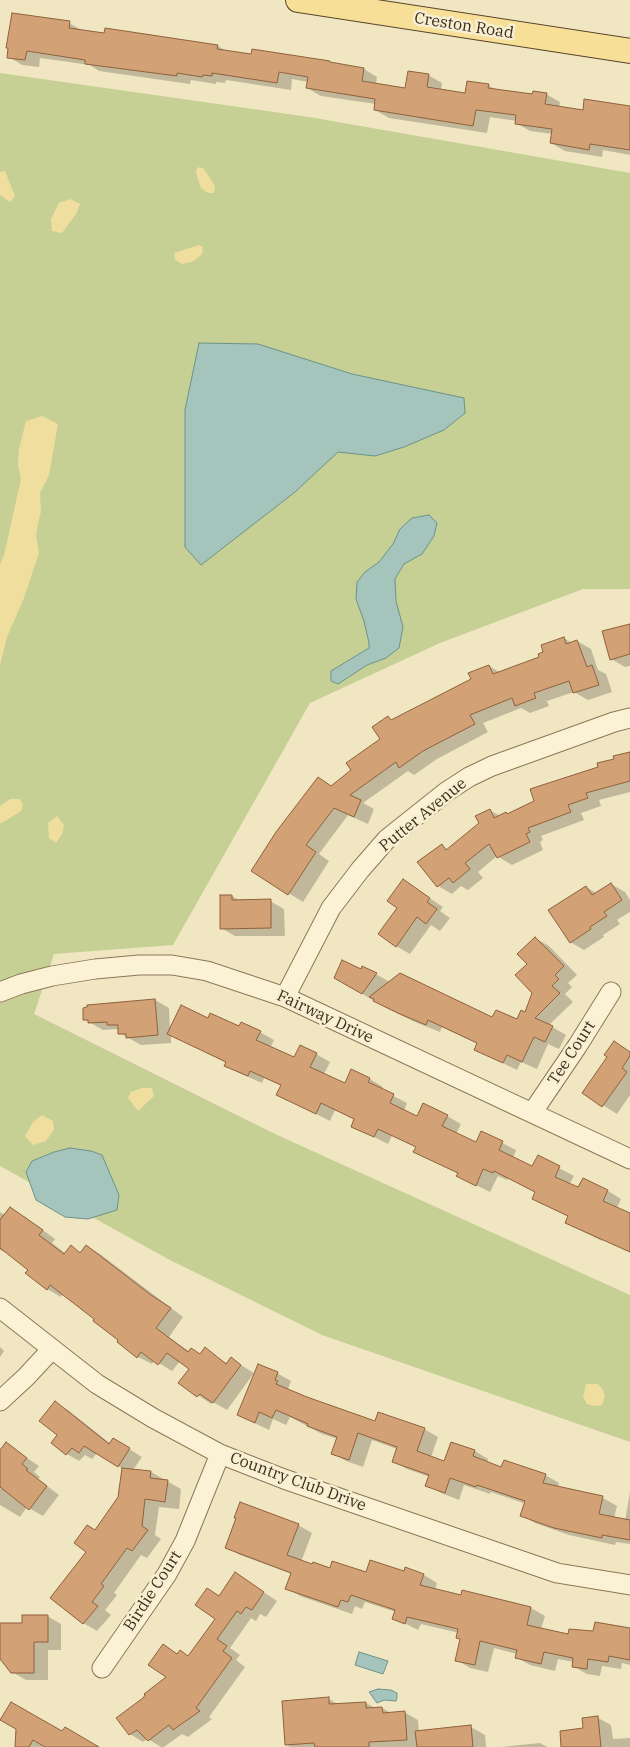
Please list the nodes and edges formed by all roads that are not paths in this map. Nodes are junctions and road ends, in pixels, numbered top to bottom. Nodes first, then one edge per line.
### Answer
1 (298, 0) edge
2 (630, 51) edge
3 (630, 718) edge
4 (0, 992) edge
5 (611, 992) dead end
6 (285, 997) junction
7 (532, 1113) junction
8 (630, 1159) edge
9 (0, 1308) edge
10 (52, 1349) junction
11 (0, 1401) edge
12 (220, 1454) junction
13 (630, 1585) edge
14 (102, 1668) dead end

1 - 2 main road, Creston Road
3 - 6 street, Putter Avenue
4 - 6 street, Fairway Drive
5 - 7 street, Tee Court
6 - 7 street, Fairway Drive
7 - 8 street, Fairway Drive
9 - 10 street, Country Club Drive
10 - 11 street
10 - 12 street, Country Club Drive
12 - 13 street, Country Club Drive
12 - 14 street, Birdie Court

